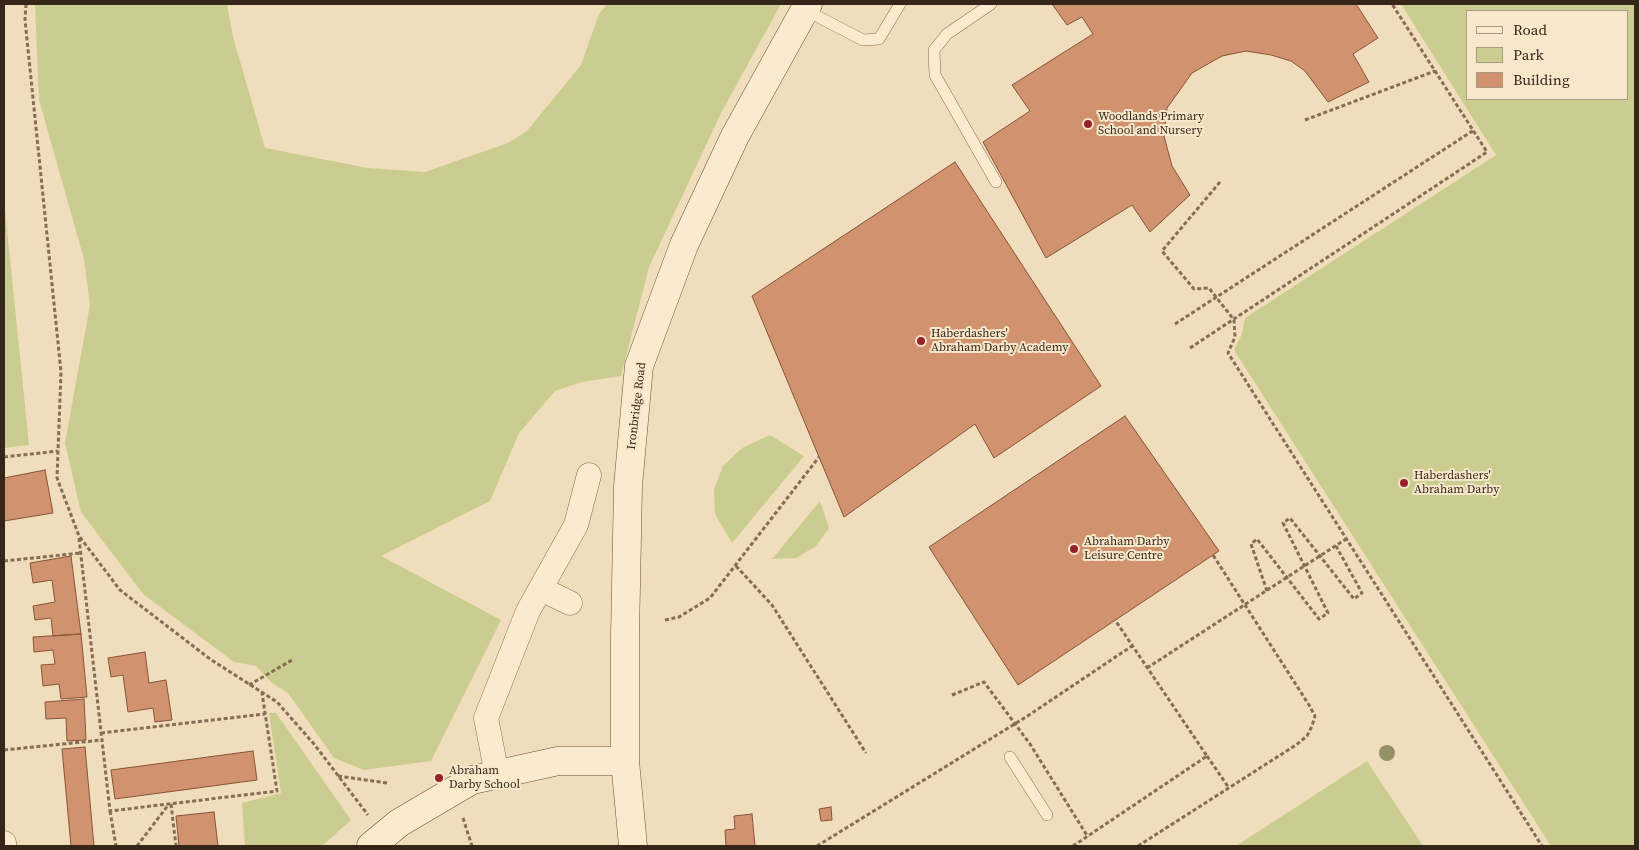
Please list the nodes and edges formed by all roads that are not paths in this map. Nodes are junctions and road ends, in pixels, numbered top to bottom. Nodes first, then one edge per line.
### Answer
1 (900, 4) edge
2 (991, 4) edge
3 (806, 7) edge
4 (996, 182) dead end
5 (589, 475) dead end
6 (540, 589) junction
7 (570, 603) dead end
8 (1010, 757) dead end
9 (625, 761) junction
10 (497, 775) junction
11 (1047, 814) dead end
12 (371, 846) edge
13 (633, 846) edge

1 - 3 lane
2 - 4 lane
3 - 9 main road, Ironbridge Road
5 - 6 street
6 - 7 street
6 - 10 street
8 - 11 lane
9 - 10 main road
9 - 13 main road, Ironbridge Road
10 - 12 main road

